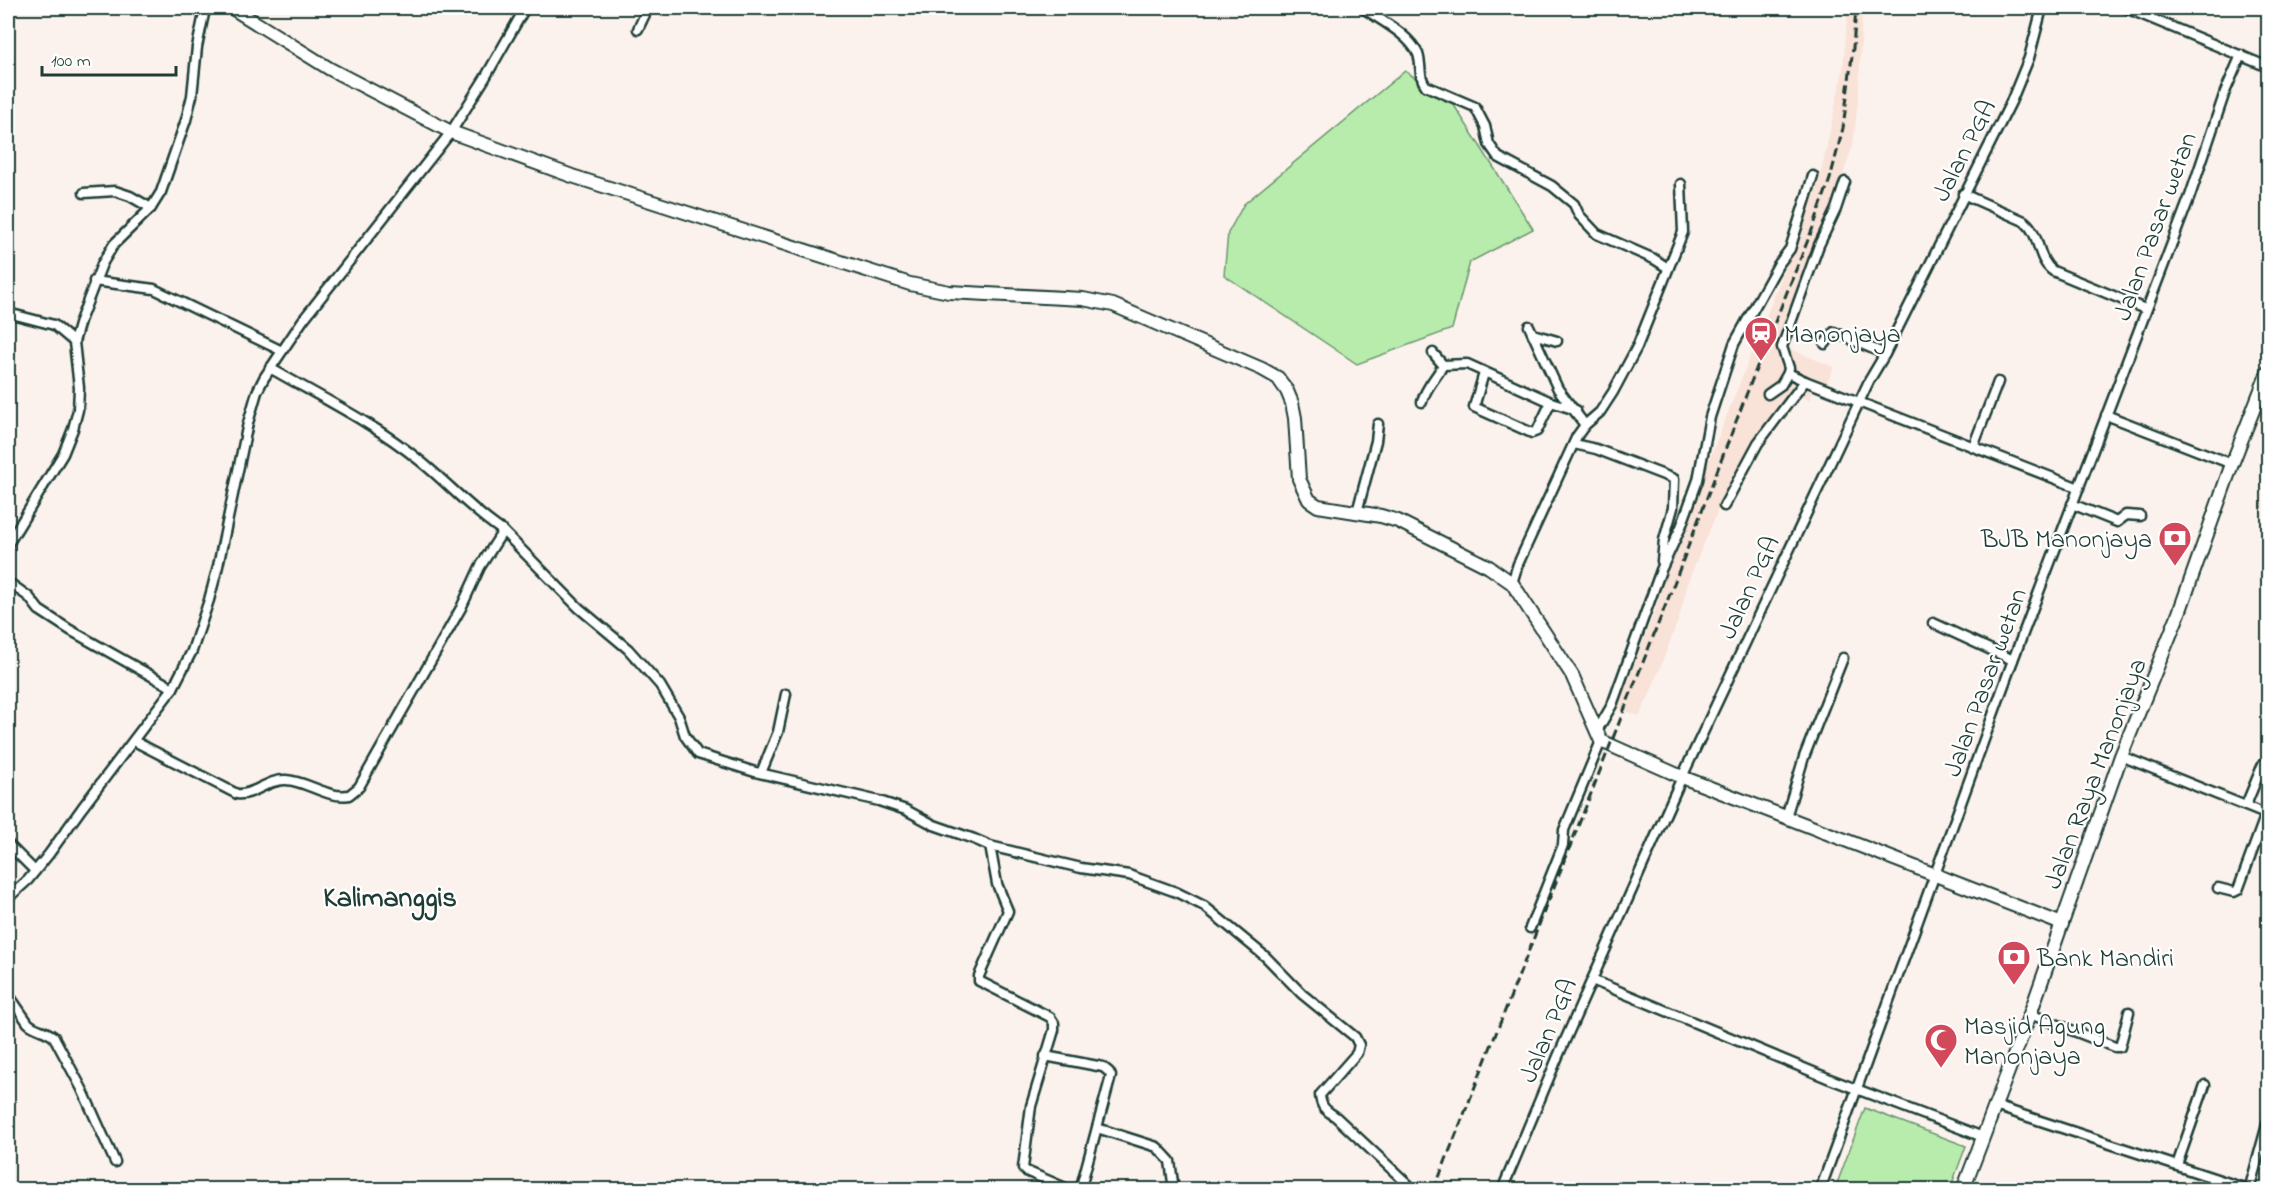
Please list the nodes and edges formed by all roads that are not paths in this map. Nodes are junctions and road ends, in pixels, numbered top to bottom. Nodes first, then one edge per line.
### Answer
1 (208, 8) edge
2 (232, 8) edge
3 (525, 8) edge
4 (648, 8) edge
5 (1363, 8) edge
6 (2042, 8) edge
7 (2126, 8) edge
8 (638, 29) dead end
9 (2241, 55) junction
10 (2268, 68) edge
11 (451, 132) junction
12 (1813, 176) dead end
13 (1845, 182) dead end
14 (1681, 184) dead end
15 (84, 193) dead end
16 (1964, 194) junction
17 (151, 208) junction
18 (1668, 268) junction
19 (94, 281) junction
20 (2145, 309) junction
21 (8, 313) edge
22 (1557, 341) dead end
23 (74, 342) junction
24 (1825, 344) dead end
25 (282, 351) junction
26 (1432, 352) dead end
27 (1885, 354) junction
28 (1443, 365) junction
29 (270, 368) junction
30 (2268, 372) edge
31 (1484, 373) junction
32 (1788, 373) junction
33 (1805, 381) junction
34 (1998, 382) dead end
35 (1768, 394) dead end
36 (1422, 402) dead end
37 (1551, 402) junction
38 (1860, 402) junction
39 (1576, 410) junction
40 (2106, 415) junction
41 (1378, 424) dead end
42 (1585, 424) junction
43 (1574, 444) junction
44 (1973, 447) junction
45 (2232, 464) junction
46 (2079, 488) junction
47 (2072, 504) junction
48 (1724, 506) dead end
49 (1357, 512) junction
50 (2140, 516) dead end
51 (503, 531) junction
52 (8, 544) edge
53 (1661, 570) junction
54 (8, 582) edge
55 (1512, 583) junction
56 (1934, 623) dead end
57 (1843, 658) dead end
58 (2013, 660) junction
59 (166, 683) junction
60 (786, 694) dead end
61 (1600, 735) junction
62 (134, 741) junction
63 (2121, 756) junction
64 (2263, 764) dead end
65 (761, 773) junction
66 (1682, 777) junction
67 (2246, 805) junction
68 (2267, 814) edge
69 (1786, 818) junction
70 (8, 844) edge
71 (990, 846) junction
72 (35, 871) junction
73 (1935, 875) junction
74 (2217, 888) dead end
75 (8, 898) edge
76 (2062, 924) junction
77 (1530, 928) dead end
78 (1592, 980) junction
79 (8, 994) edge
80 (2129, 1012) dead end
81 (2030, 1014) junction
82 (1045, 1056) junction
83 (2205, 1085) dead end
84 (1857, 1089) junction
85 (1995, 1106) junction
86 (2268, 1121) edge
87 (1097, 1128) junction
88 (1983, 1137) junction
89 (115, 1162) dead end
90 (2177, 1165) junction
91 (2250, 1189) edge
92 (1070, 1190) edge
93 (1080, 1190) edge
94 (1174, 1190) edge
95 (1414, 1190) edge
96 (1502, 1190) edge
97 (1820, 1190) edge
98 (1963, 1190) edge

1 - 17 street
2 - 11 main road
3 - 11 street
4 - 8 street
5 - 18 street
6 - 16 street, Jalan PGA
7 - 9 street
9 - 10 street
9 - 20 street, Jalan Pasar wetan
11 - 25 street
11 - 49 main road
12 - 53 street
13 - 32 street
14 - 18 street
15 - 17 street
16 - 20 street
16 - 27 street, Jalan PGA
17 - 19 street
18 - 42 street
19 - 23 street
19 - 25 street
20 - 40 street, Jalan Pasar wetan
21 - 23 street
22 - 39 street
23 - 52 street
24 - 27 street
25 - 29 street
26 - 28 street
27 - 38 street, Jalan PGA
28 - 31 street
28 - 36 street
29 - 51 street
29 - 59 street
30 - 45 main road, Jalan Raya Manonjaya
31 - 37 street
31 - 37 street
32 - 33 street
32 - 35 street
33 - 38 street
33 - 48 street
34 - 44 street
37 - 39 street
38 - 44 street
38 - 66 street, Jalan PGA
39 - 42 street
40 - 45 street
40 - 46 street, Jalan Pasar wetan
41 - 49 street
42 - 43 street
43 - 53 street
43 - 55 street
44 - 46 street
45 - 63 main road, Jalan Raya Manonjaya
46 - 47 street, Jalan Pasar wetan
47 - 50 street
47 - 58 street, Jalan Pasar wetan
49 - 55 main road
51 - 62 street
51 - 65 street
53 - 61 street
54 - 59 street
55 - 61 main road
56 - 58 street
57 - 69 street
58 - 73 street, Jalan Pasar wetan
59 - 62 street
60 - 65 street
61 - 66 main road
61 - 77 street
62 - 72 street
63 - 67 street
63 - 76 main road, Jalan Raya Manonjaya
64 - 67 street
65 - 71 street
66 - 69 main road
66 - 78 street, Jalan PGA
67 - 68 street
68 - 74 street
69 - 73 main road
70 - 72 street
71 - 82 street
71 - 95 street
72 - 75 street
73 - 76 main road
73 - 84 street, Jalan Pasar wetan
76 - 81 main road, Jalan Raya Manonjaya
78 - 84 street
78 - 96 street, Jalan PGA
79 - 89 street
80 - 81 street
81 - 85 main road, Jalan Raya Manonjaya
82 - 87 street
82 - 92 street
83 - 90 street
84 - 88 street
84 - 97 street, Jalan Pasar wetan
85 - 88 main road, Jalan Raya Manonjaya
85 - 90 street
86 - 91 street
87 - 93 street
87 - 94 street
88 - 98 main road, Jalan Raya Manonjaya
90 - 91 street

